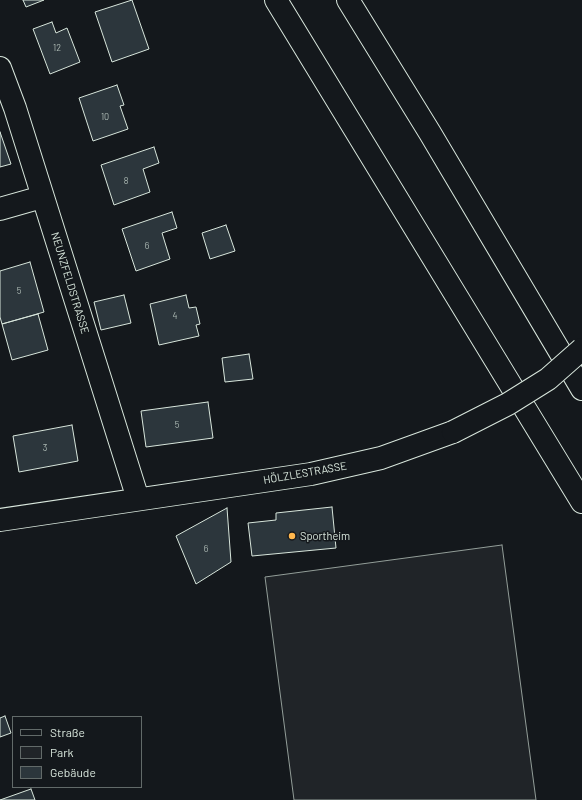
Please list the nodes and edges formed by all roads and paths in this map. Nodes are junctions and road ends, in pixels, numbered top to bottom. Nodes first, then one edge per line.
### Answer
1 (276, 0) edge
2 (348, 0) edge
3 (0, 68) edge
4 (42, 197) junction
5 (0, 209) edge
6 (582, 349) edge
7 (582, 389) edge
8 (138, 499) junction
9 (582, 502) edge
10 (0, 520) edge

1 - 9 main road
2 - 7 main road
3 - 4 main road, NEUNZFELDSTRASSE
4 - 5 main road
4 - 8 main road, NEUNZFELDSTRASSE
6 - 8 main road, HÖLZLESTRASSE, bridge
8 - 10 main road, HÖLZLESTRASSE

